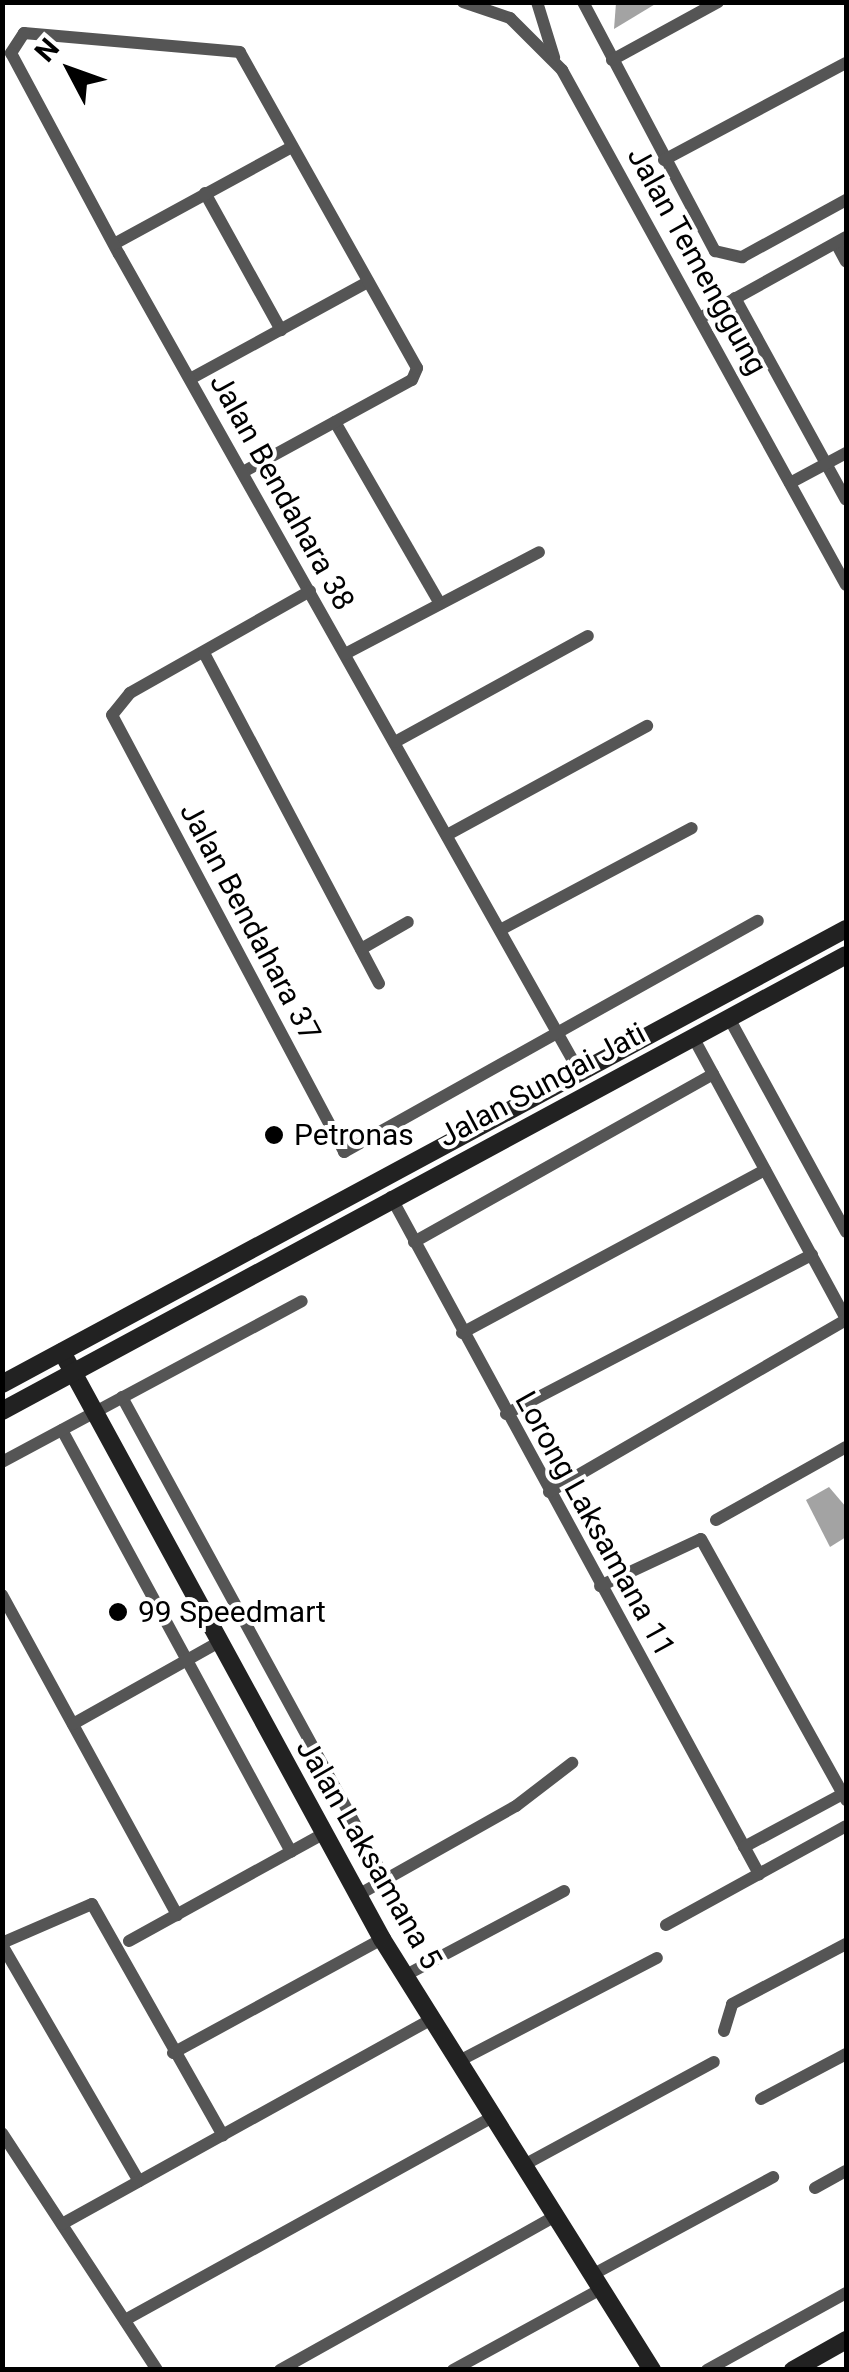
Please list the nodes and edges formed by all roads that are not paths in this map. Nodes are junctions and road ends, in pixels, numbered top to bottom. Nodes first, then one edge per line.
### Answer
1 (464, 2) edge
2 (537, 2) edge
3 (584, 2) edge
4 (718, 2) edge
5 (497, 7) edge
6 (555, 60) junction
7 (612, 60) junction
8 (846, 63) edge
9 (292, 147) junction
10 (664, 160) junction
11 (205, 194) junction
12 (846, 200) edge
13 (841, 240) edge
14 (114, 244) junction
15 (846, 262) edge
16 (368, 282) junction
17 (736, 298) junction
18 (700, 318) junction
19 (281, 330) junction
20 (190, 379) junction
21 (335, 422) junction
22 (846, 453) edge
23 (826, 464) junction
24 (243, 472) junction
25 (790, 483) junction
26 (846, 500) edge
27 (539, 552) dead end
28 (846, 586) edge
29 (310, 591) junction
30 (440, 604) junction
31 (588, 636) dead end
32 (204, 654) junction
33 (345, 654) junction
34 (647, 726) dead end
35 (394, 742) junction
36 (692, 828) dead end
37 (446, 835) junction
38 (758, 921) dead end
39 (408, 922) dead end
40 (846, 929) edge
41 (500, 930) junction
42 (361, 949) junction
43 (846, 955) edge
44 (380, 983) dead end
45 (729, 1018) junction
46 (558, 1033) junction
47 (693, 1037) junction
48 (713, 1074) junction
49 (582, 1075) junction
50 (766, 1170) junction
51 (392, 1197) junction
52 (846, 1232) edge
53 (414, 1242) junction
54 (812, 1255) junction
55 (302, 1301) dead end
56 (846, 1320) edge
57 (462, 1332) junction
58 (62, 1352) junction
59 (103, 1356) junction
60 (74, 1372) junction
61 (2, 1384) edge
62 (39, 1391) junction
63 (122, 1397) junction
64 (94, 1409) junction
65 (2, 1411) edge
66 (506, 1414) junction
67 (62, 1430) junction
68 (846, 1447) edge
69 (2, 1462) edge
70 (549, 1492) junction
71 (716, 1520) dead end
72 (600, 1586) junction
73 (2, 1595) edge
74 (219, 1642) junction
75 (186, 1660) junction
76 (73, 1724) junction
77 (572, 1763) dead end
78 (845, 1797) edge
79 (846, 1826) edge
80 (323, 1834) junction
81 (744, 1847) junction
82 (291, 1852) junction
83 (759, 1874) junction
84 (385, 1880) junction
85 (564, 1891) dead end
86 (358, 1895) junction
87 (177, 1914) junction
88 (666, 1925) dead end
89 (382, 1940) junction
90 (129, 1941) dead end
91 (2, 1944) edge
92 (846, 1944) edge
93 (656, 1958) dead end
94 (406, 1975) junction
95 (433, 2018) junction
96 (724, 2031) dead end
97 (173, 2053) junction
98 (846, 2054) edge
99 (458, 2061) junction
100 (714, 2062) dead end
101 (761, 2099) dead end
102 (494, 2116) junction
103 (2, 2132) edge
104 (223, 2136) junction
105 (524, 2165) junction
106 (846, 2171) edge
107 (773, 2177) dead end
108 (140, 2182) junction
109 (815, 2188) dead end
110 (556, 2216) junction
111 (62, 2224) junction
112 (596, 2282) junction
113 (846, 2293) edge
114 (125, 2320) junction
115 (846, 2340) edge
116 (157, 2370) edge
117 (280, 2370) edge
118 (453, 2370) edge
119 (652, 2370) edge
120 (707, 2370) edge
121 (793, 2370) edge

1 - 5 street, Jalan Temenggung
2 - 6 street
3 - 7 street
4 - 7 street
5 - 6 street, Jalan Temenggung
6 - 18 street, Jalan Temenggung
7 - 10 street
8 - 10 street
9 - 11 street
9 - 14 street, Jalan Bendahara 38
9 - 16 street
10 - 12 street
11 - 14 street
11 - 19 street
13 - 15 street
13 - 17 street
14 - 20 street, Jalan Bendahara 38
16 - 19 street
16 - 21 street
17 - 18 street
17 - 23 street
18 - 25 street, Jalan Temenggung
19 - 20 street
20 - 24 street, Jalan Bendahara 38
21 - 24 street
21 - 30 street
22 - 23 street
23 - 25 street
23 - 26 street
24 - 29 street, Jalan Bendahara 38
25 - 28 street, Jalan Temenggung
27 - 30 street
29 - 32 street
29 - 33 street, Jalan Bendahara 38
30 - 33 street
31 - 35 street
32 - 42 street
32 - 46 street, Jalan Bendahara 37
33 - 35 street, Jalan Bendahara 38
34 - 37 street
35 - 37 street, Jalan Bendahara 38
36 - 41 street
37 - 41 street, Jalan Bendahara 38
38 - 46 street
39 - 42 street
40 - 49 main road, Jalan Sungai Jati
41 - 46 street, Jalan Bendahara 38
42 - 44 street
43 - 45 main road, Jalan Sungai Jati
45 - 47 main road, Jalan Sungai Jati
45 - 52 street
46 - 49 street, Jalan Bendahara 38
47 - 48 street
47 - 51 main road, Jalan Sungai Jati
48 - 50 street
48 - 53 street
49 - 58 main road, Jalan Sungai Jati
50 - 54 street
50 - 57 street
51 - 53 street, Lorong Laksamana 11
51 - 59 main road, Jalan Sungai Jati
53 - 57 street, Lorong Laksamana 11
54 - 56 street
54 - 66 street
55 - 63 street
56 - 70 street
57 - 66 street, Lorong Laksamana 11
58 - 60 main road, Jalan Laksamana 5
58 - 61 main road, Jalan Sungai Jati
59 - 60 main road, Jalan Sungai Jati
59 - 64 main road
60 - 62 main road, Jalan Sungai Jati
60 - 64 main road, Jalan Laksamana 5
62 - 64 main road
62 - 65 main road, Jalan Sungai Jati
63 - 64 street
63 - 84 street, Jalan Laksamana 5
64 - 67 street
64 - 74 main road, Jalan Laksamana 5
66 - 70 street, Lorong Laksamana 11
67 - 69 street
67 - 75 street
68 - 71 street
70 - 72 street, Lorong Laksamana 11
72 - 78 street
72 - 81 street, Lorong Laksamana 11
73 - 76 street
74 - 75 street
74 - 80 main road, Jalan Laksamana 5
75 - 76 street
75 - 82 street
76 - 87 street
77 - 84 street
78 - 81 street
79 - 83 street
80 - 82 street
80 - 86 main road, Jalan Laksamana 5
81 - 83 street, Lorong Laksamana 11
82 - 87 street
83 - 88 street
84 - 86 street
85 - 94 street
86 - 89 main road, Jalan Laksamana 5
87 - 90 street
89 - 94 main road, Jalan Laksamana 5
89 - 97 street
91 - 97 street
91 - 108 street
92 - 96 street
93 - 99 street
94 - 95 main road, Jalan Laksamana 5
95 - 99 main road, Jalan Laksamana 5
95 - 104 street
97 - 104 street
98 - 101 street
99 - 102 main road, Jalan Laksamana 5
100 - 105 street
102 - 105 main road, Jalan Laksamana 5
102 - 114 street
103 - 111 street
104 - 108 street
105 - 110 main road, Jalan Laksamana 5
106 - 109 street
107 - 112 street
108 - 111 street
110 - 112 main road, Jalan Laksamana 5
110 - 117 street
111 - 114 street
112 - 118 street
112 - 119 main road, Jalan Laksamana 5
113 - 120 street
114 - 116 street
115 - 121 main road

